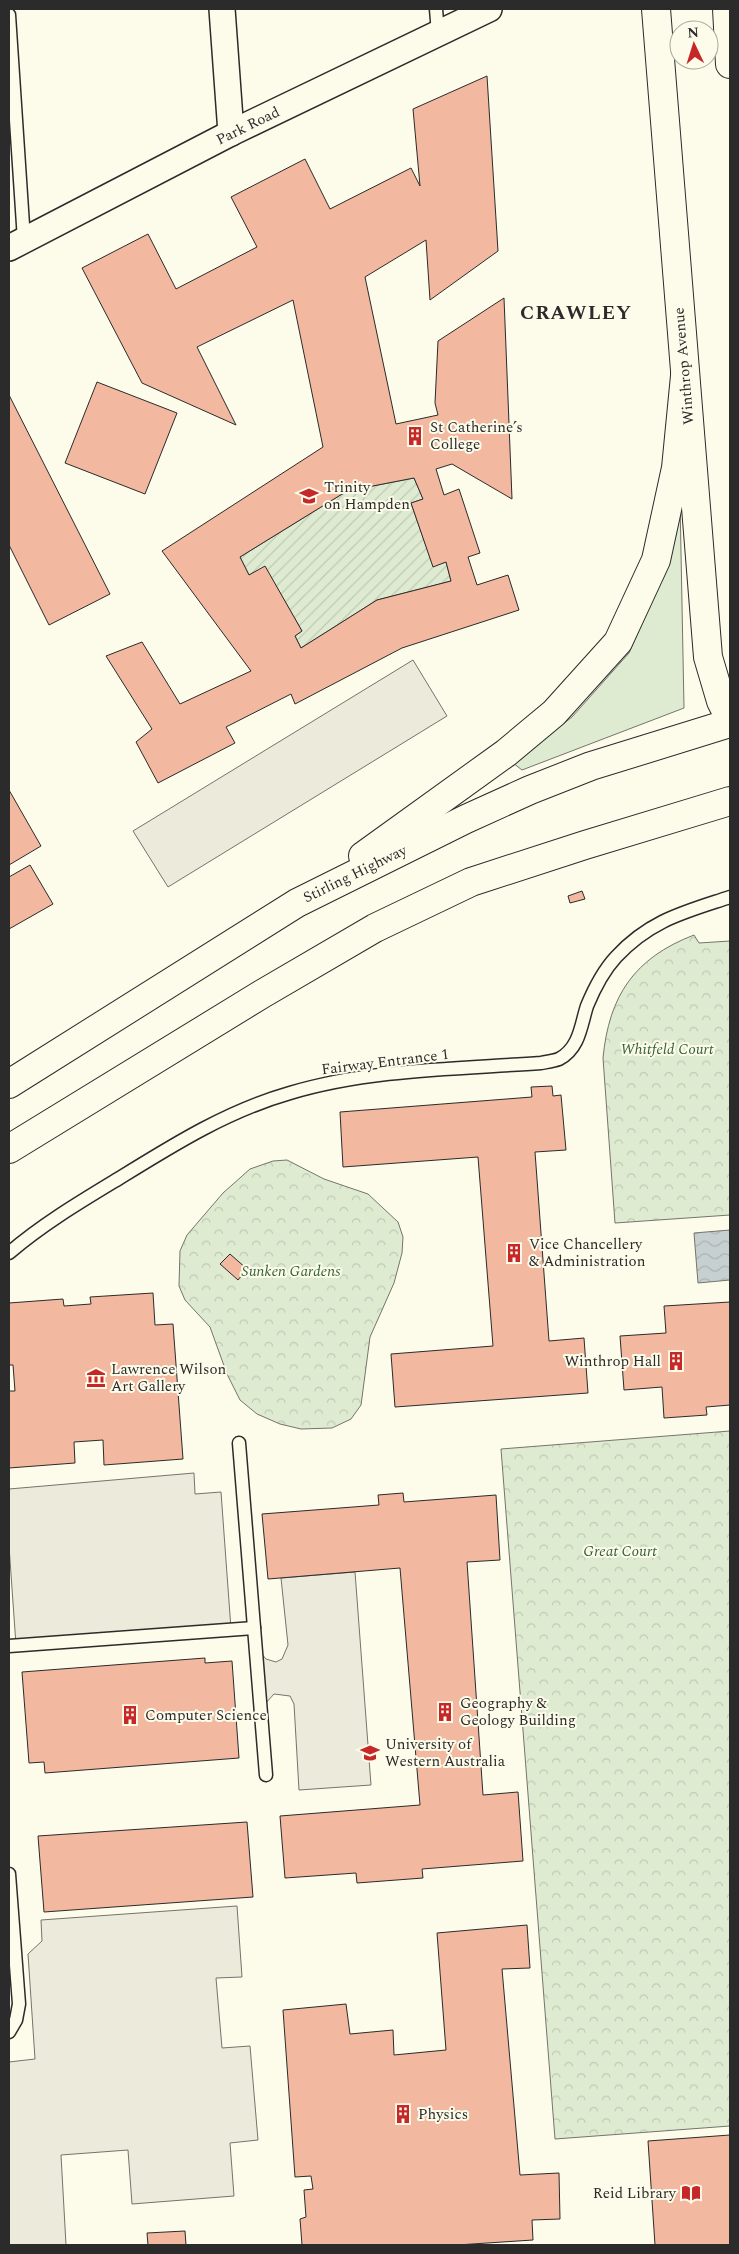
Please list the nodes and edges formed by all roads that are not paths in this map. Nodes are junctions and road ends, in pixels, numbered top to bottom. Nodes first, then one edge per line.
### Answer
1 (222, 9) edge
2 (436, 9) edge
3 (489, 9) edge
4 (656, 9) edge
5 (727, 9) edge
6 (9, 15) edge
7 (438, 33) junction
8 (730, 64) edge
9 (231, 133) junction
10 (17, 244) edge
11 (685, 376) junction
12 (730, 719) edge
13 (730, 723) edge
14 (730, 801) edge
15 (730, 897) edge
16 (297, 904) junction
17 (9, 1084) edge
18 (9, 1149) edge
19 (9, 1253) edge
20 (240, 1443) dead end
21 (254, 1628) junction
22 (9, 1646) edge
23 (266, 1774) dead end
24 (9, 1874) edge
25 (9, 2032) edge

1 - 9 street
2 - 7 lane
3 - 7 street, Park Road
4 - 11 main road, Winthrop Avenue
5 - 8 main road
6 - 10 lane
7 - 9 street, Park Road
9 - 10 street, Park Road
11 - 12 main road, Winthrop Avenue
11 - 16 main road
13 - 16 main road, Stirling Highway
14 - 18 main road
15 - 19 lane, Fairway Entrance 1
16 - 17 main road, Stirling Highway
20 - 21 lane
21 - 22 lane
21 - 23 lane
24 - 25 lane

